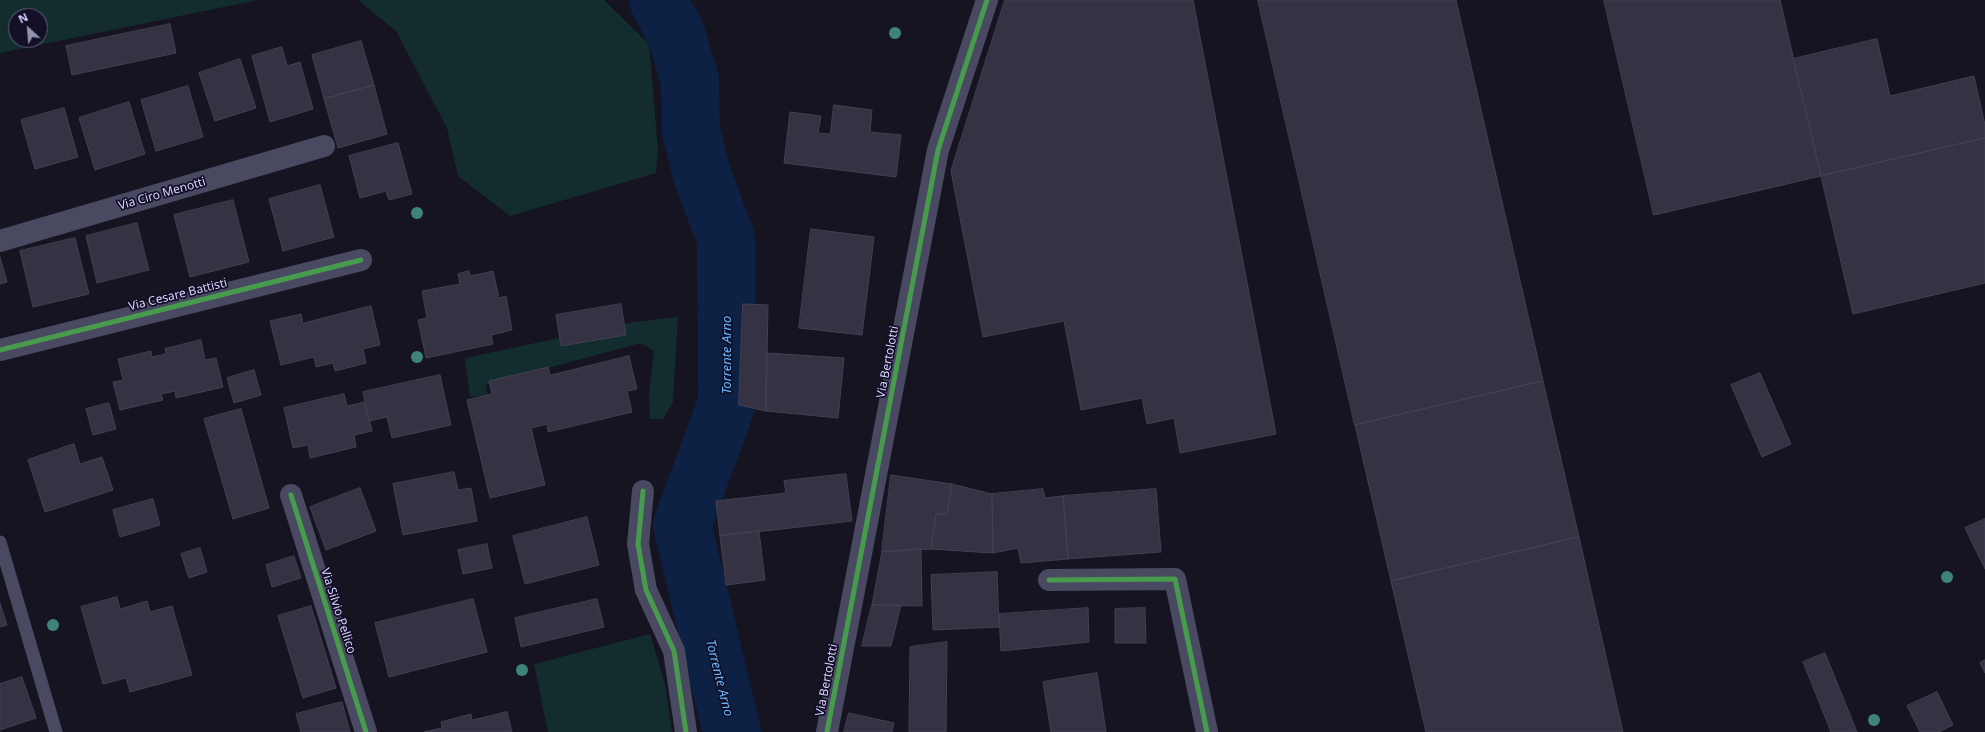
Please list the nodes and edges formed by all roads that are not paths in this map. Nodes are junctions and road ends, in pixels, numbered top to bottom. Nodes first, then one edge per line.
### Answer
1 (988, 0) edge
2 (324, 146) dead end
3 (0, 241) edge
4 (361, 260) dead end
5 (0, 350) edge
6 (643, 491) dead end
7 (291, 495) dead end
8 (0, 542) edge
9 (1049, 580) dead end
10 (56, 732) edge
11 (366, 732) edge
12 (686, 732) edge
13 (827, 732) edge
14 (1207, 732) edge

1 - 13 street, Via Bertolotti
2 - 3 street, Via Ciro Menotti
4 - 5 street, Via Cesare Battisti
6 - 12 street
7 - 11 street, Via Silvio Pellico
8 - 10 lane
9 - 14 street

